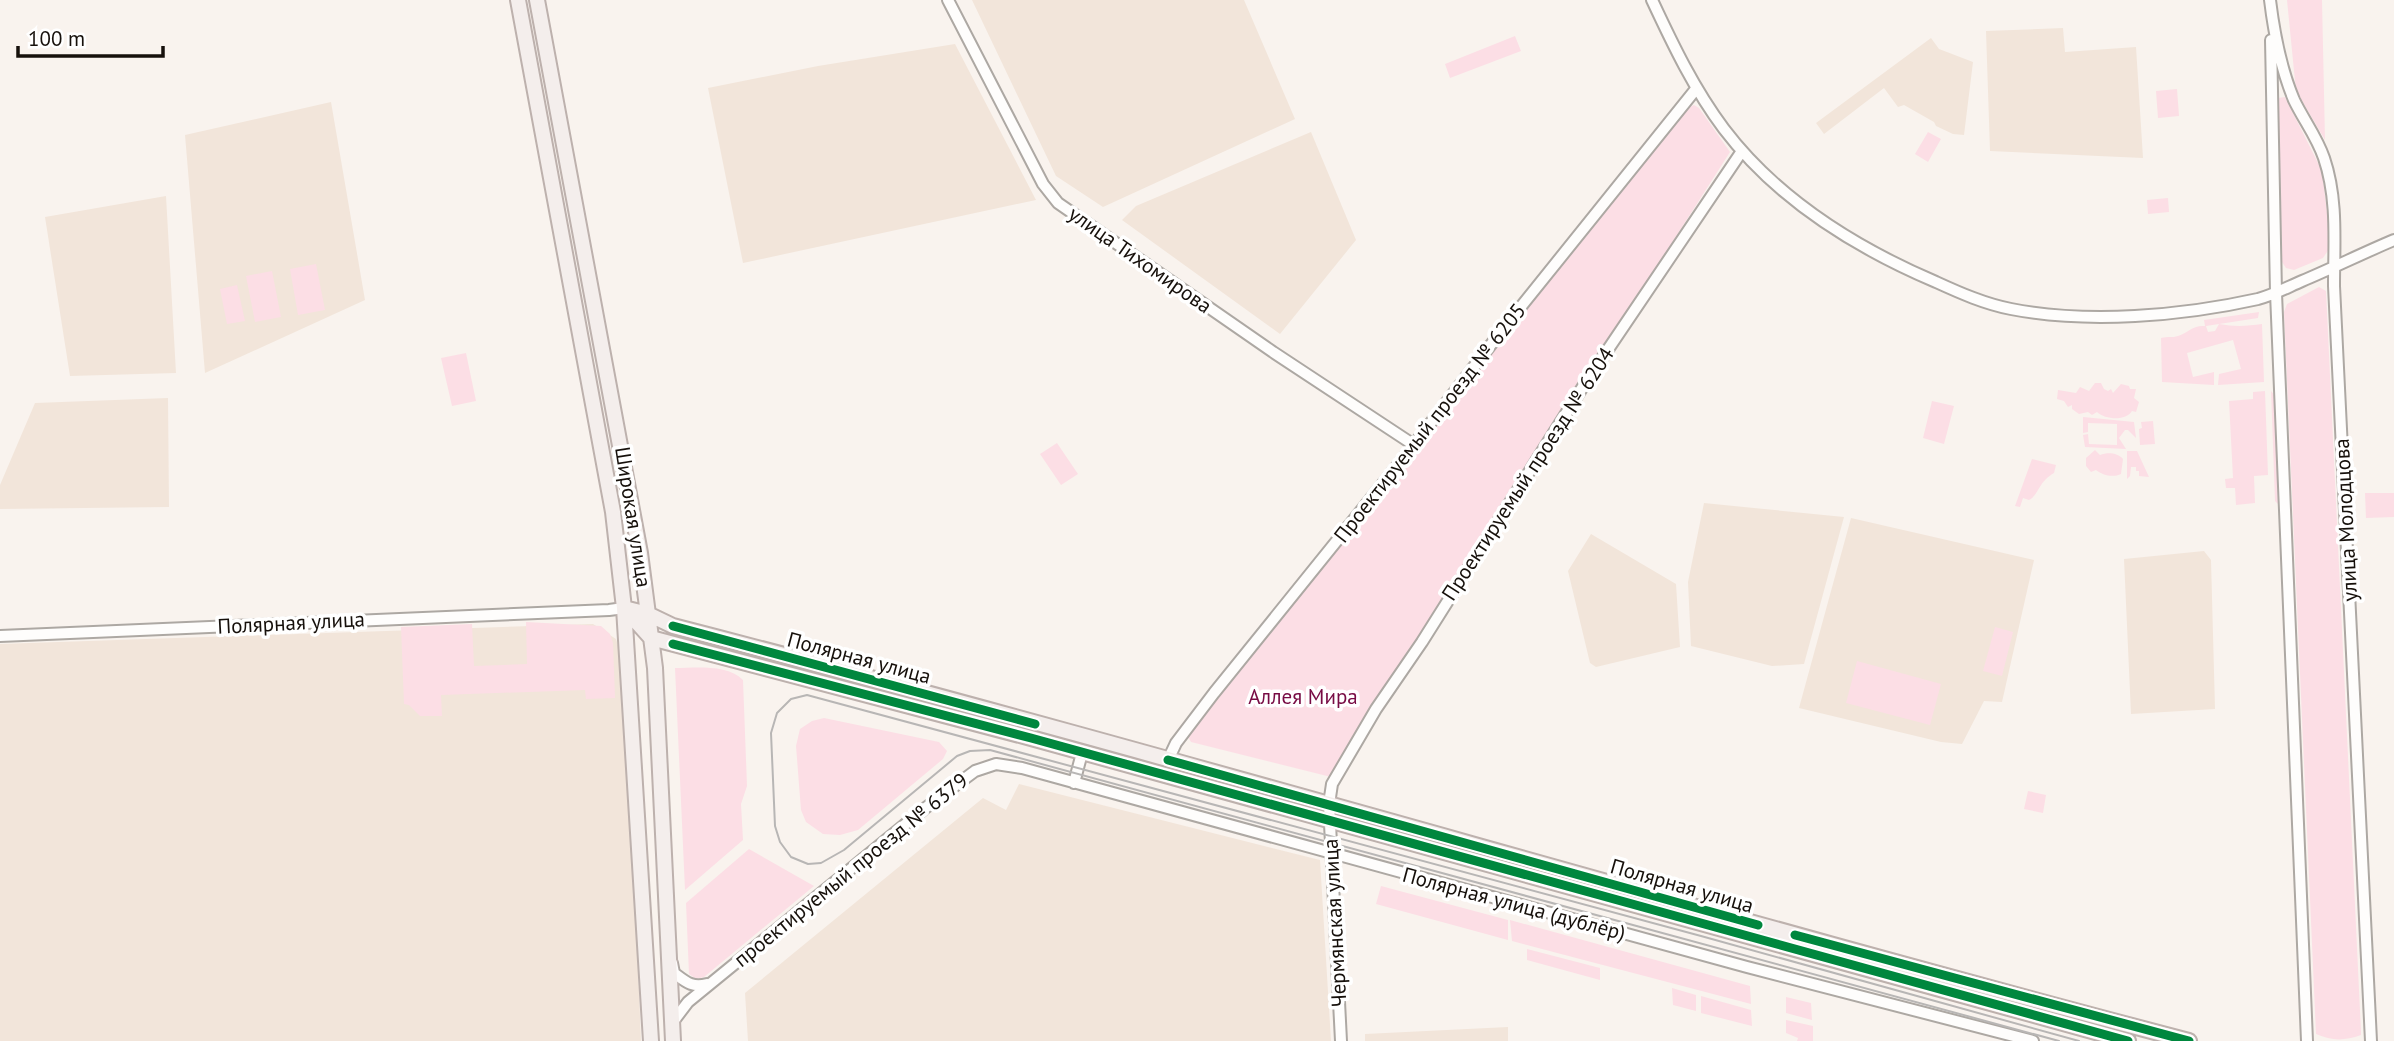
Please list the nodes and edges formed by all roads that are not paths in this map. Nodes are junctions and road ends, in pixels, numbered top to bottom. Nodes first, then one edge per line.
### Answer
1 (518, 0) edge
2 (537, 0) edge
3 (948, 0) edge
4 (1652, 0) edge
5 (2271, 5) edge
6 (545, 40) junction
7 (527, 44) junction
8 (1696, 89) junction
9 (555, 96) junction
10 (537, 100) junction
11 (2294, 100) junction
12 (2272, 101) junction
13 (1742, 150) junction
14 (2394, 240) edge
15 (2334, 267) junction
16 (2276, 293) junction
17 (1414, 445) junction
18 (624, 608) junction
19 (648, 614) junction
20 (0, 636) edge
21 (651, 638) junction
22 (1082, 753) junction
23 (1168, 760) junction
24 (996, 764) joint
25 (1074, 783) junction
26 (1329, 804) junction
27 (1330, 821) junction
28 (1331, 854) junction
29 (669, 945) junction
30 (709, 984) junction
31 (672, 1023) junction
32 (651, 1041) edge
33 (673, 1041) edge
34 (1341, 1041) edge
35 (2033, 1041) edge
36 (2128, 1041) edge
37 (2189, 1041) edge
38 (2307, 1041) edge
39 (2371, 1041) edge

1 - 7 main road, Широкая улица
2 - 6 main road, Широкая улица
3 - 17 street, улица Тихомирова
4 - 8 street
5 - 11 street, улица Молодцова
5 - 12 street, улица Молодцова
6 - 7 street
6 - 9 main road, Широкая улица
7 - 10 main road, Широкая улица
8 - 13 street
8 - 17 street, Проектируемый проезд № 6205
9 - 10 street
9 - 19 main road, Широкая улица
10 - 18 main road, Широкая улица
11 - 12 street
11 - 15 street, улица Молодцова
12 - 16 street, улица Молодцова
13 - 16 street
13 - 26 street, Проектируемый проезд № 6204
14 - 15 street
15 - 16 street
15 - 39 street, улица Молодцова
16 - 38 street, улица Молодцова
17 - 23 street, Проектируемый проезд № 6205
18 - 19 main road, Полярная улица
18 - 20 street, Полярная улица
18 - 21 main road
18 - 32 main road, Широкая улица
19 - 21 main road, Широкая улица
19 - 23 main road, Полярная улица
21 - 22 main road, Полярная улица
21 - 29 main road, Широкая улица
22 - 25 street
22 - 27 main road, Полярная улица
23 - 26 main road, Полярная улица
24 - 25 street, Полярная улица (дублёр)
24 - 30 street, проектируемый проезд № 6379
25 - 28 street, Полярная улица (дублёр)
26 - 27 street, Чермянская улица
26 - 37 main road, Полярная улица
27 - 28 street, Чермянская улица
27 - 36 main road, Полярная улица
28 - 34 street, Чермянская улица
28 - 35 street, Полярная улица (дублёр)
29 - 30 street
29 - 31 main road, Широкая улица
30 - 31 street, проектируемый проезд № 6379
31 - 33 main road, Широкая улица

